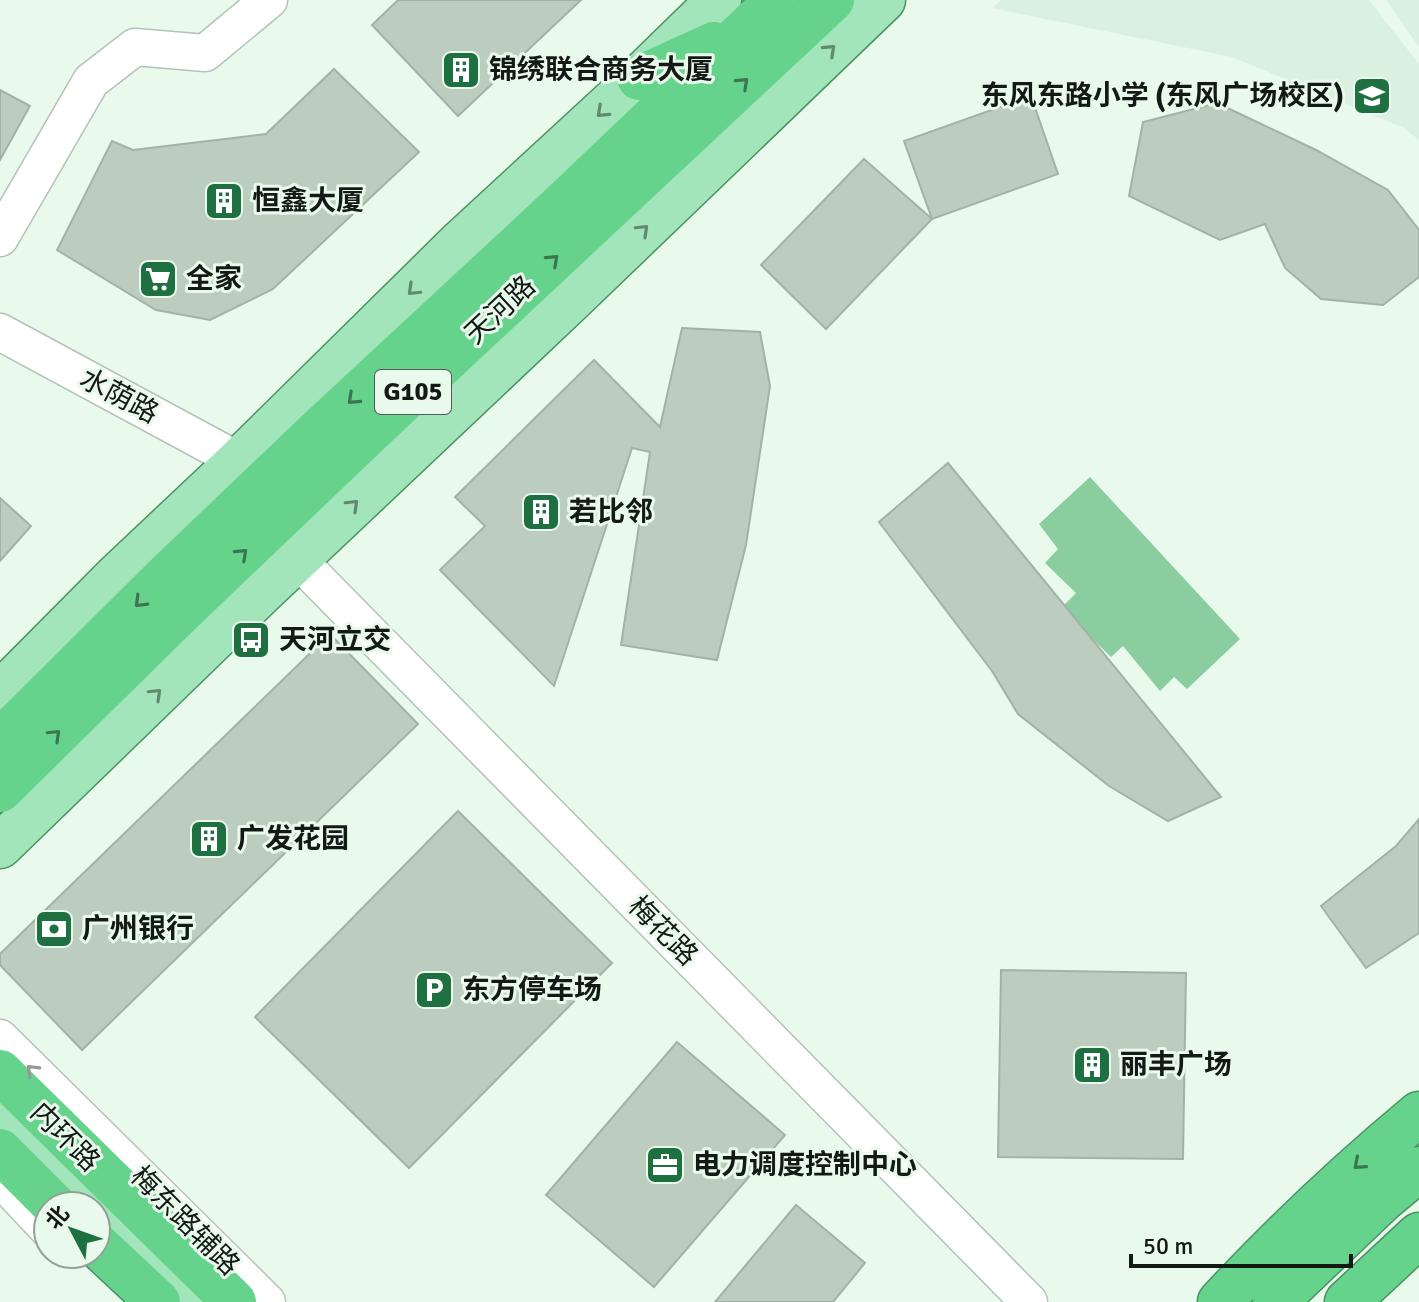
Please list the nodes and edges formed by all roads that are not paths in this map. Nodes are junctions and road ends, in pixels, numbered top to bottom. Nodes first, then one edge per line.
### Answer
1 (269, 0) edge
2 (777, 0) edge
3 (832, 0) edge
4 (883, 0) edge
5 (732, 15) edge
6 (639, 78) joint
7 (0, 238) edge
8 (0, 332) edge
9 (317, 432) junction
10 (239, 461) junction
11 (297, 559) junction
12 (0, 694) edge
13 (0, 741) edge
14 (0, 790) edge
15 (0, 846) edge
16 (0, 1038) edge
17 (0, 1072) edge
18 (0, 1092) edge
19 (1419, 1114) edge
20 (0, 1116) edge
21 (0, 1151) edge
22 (1419, 1169) edge
23 (0, 1180) edge
24 (39, 1190) edge
25 (76, 1190) edge
26 (32, 1213) edge
27 (112, 1221) edge
28 (1419, 1235) edge
29 (112, 1259) edge
30 (88, 1270) edge
31 (219, 1298) edge
32 (120, 1302) edge
33 (158, 1302) edge
34 (267, 1302) edge
35 (1029, 1302) edge
36 (1220, 1302) edge
37 (1275, 1302) edge
38 (1347, 1302) edge

1 - 7 street
2 - 5 highway, 天河路 / G105
14 -> 3 highway, 天河路 / G105
11 -> 4 main road
5 - 6 highway
5 -> 9 highway, 天河路 / G105
6 -> 10 main road
8 - 10 street, 水荫路
9 - 10 highway
9 -> 13 highway, 天河路 / G105
10 - 12 main road
15 -> 11 main road
11 - 35 street, 梅花路
34 -> 16 street, 梅东路辅路
17 - 31 highway, 内环路
18 - 31 main road
19 -> 36 highway
20 - 25 main road
21 - 24 highway, 内环路
22 - 37 highway
23 - 26 street
27 - 31 main road
28 - 38 highway
29 - 33 highway
30 - 32 highway

